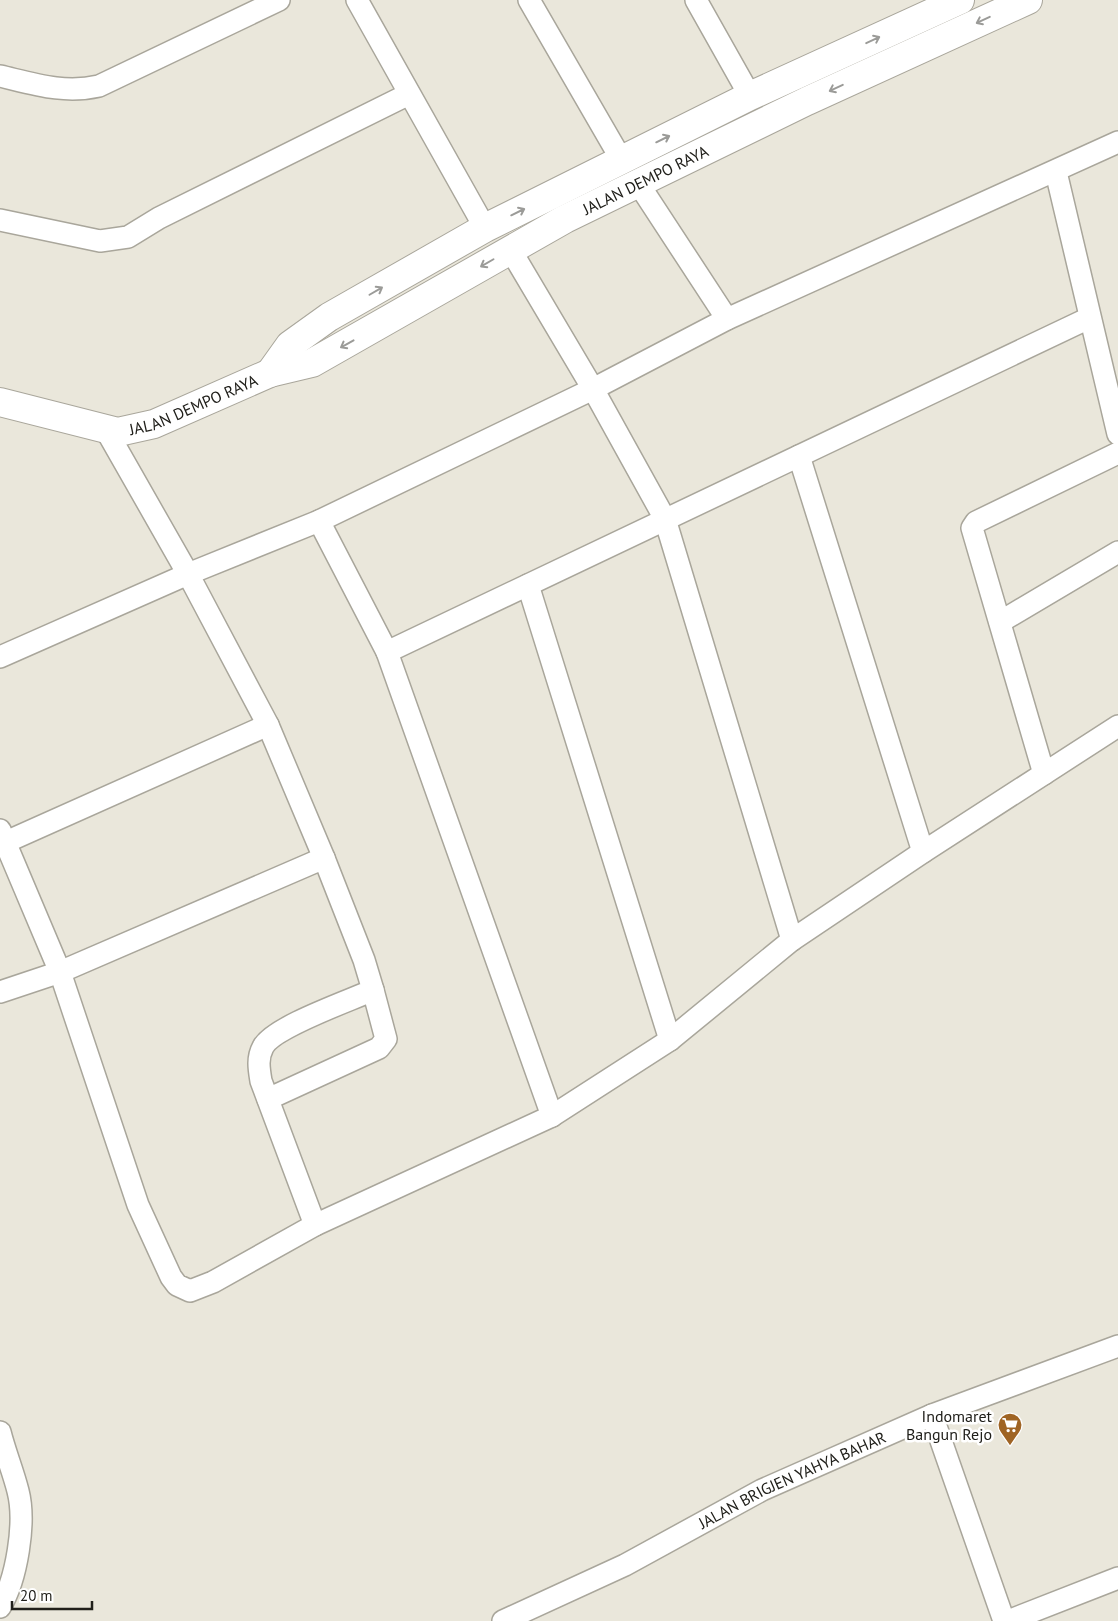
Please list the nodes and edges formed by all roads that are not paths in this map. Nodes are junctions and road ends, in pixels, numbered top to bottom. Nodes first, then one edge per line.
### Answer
1 (279, 0) edge
2 (357, 0) edge
3 (529, 0) edge
4 (696, 0) edge
5 (960, 0) edge
6 (1028, 0) edge
7 (0, 76) edge
8 (410, 94) junction
9 (750, 96) junction
10 (1118, 142) edge
11 (621, 159) junction
12 (1056, 172) junction
13 (638, 182) junction
14 (551, 196) junction
15 (565, 219) junction
16 (0, 220) edge
17 (485, 228) junction
18 (510, 249) junction
19 (1089, 318) junction
20 (727, 319) junction
21 (270, 374) junction
22 (593, 389) junction
23 (0, 402) edge
24 (106, 430) junction
25 (1118, 434) edge
26 (1118, 453) edge
27 (799, 456) junction
28 (665, 519) junction
29 (319, 521) junction
30 (1118, 552) edge
31 (188, 574) junction
32 (528, 584) junction
33 (1000, 622) junction
34 (387, 652) junction
35 (0, 657) edge
36 (268, 725) junction
37 (1118, 726) edge
38 (1044, 774) junction
39 (3, 836) edge
40 (923, 852) junction
41 (324, 858) junction
42 (792, 940) junction
43 (60, 972) junction
44 (373, 990) junction
45 (0, 992) edge
46 (670, 1040) junction
47 (268, 1098) junction
48 (552, 1116) junction
49 (315, 1225) junction
50 (1118, 1346) edge
51 (932, 1415) junction
52 (0, 1432) edge
53 (1118, 1578) edge
54 (0, 1606) edge
55 (503, 1621) edge
56 (1006, 1621) edge

1 - 7 street
2 - 8 street
3 - 11 street
4 - 9 street
9 -> 5 main road, JALAN DEMPO RAYA
6 -> 13 main road, JALAN DEMPO RAYA
8 - 16 street
8 - 17 street
11 -> 9 main road, JALAN DEMPO RAYA
10 - 12 street
11 - 14 main road, JALAN DEMPO RAYA
12 - 19 street
12 - 20 street
13 - 15 main road, JALAN DEMPO RAYA
13 - 20 street
14 - 15 main road
17 -> 14 main road, JALAN DEMPO RAYA
15 - 18 main road, JALAN DEMPO RAYA
21 -> 17 main road, JALAN DEMPO RAYA
18 -> 21 main road, JALAN DEMPO RAYA
18 - 22 street
19 - 25 street
19 - 27 street
20 - 22 street
21 - 24 main road, JALAN DEMPO RAYA
22 - 28 street
22 - 29 street
23 - 24 main road, JALAN DEMPO RAYA
24 - 31 street
26 - 33 street
27 - 28 street
27 - 40 street
28 - 32 street
28 - 42 street
29 - 31 street
29 - 34 street
30 - 33 street
31 - 35 street
31 - 36 street
32 - 34 street
32 - 46 street
33 - 38 street
34 - 48 street
36 - 39 street
36 - 41 street
37 - 38 street
38 - 40 street
39 - 43 street
40 - 42 street
41 - 43 street
41 - 44 street
42 - 46 street
43 - 45 street
43 - 49 street
44 - 47 street
44 - 47 street
46 - 48 street
47 - 49 street
48 - 49 street
50 - 51 street, JALAN BRIGJEN YAHYA BAHAR
51 - 55 street, JALAN BRIGJEN YAHYA BAHAR
51 - 56 street
52 - 54 street
53 - 56 street

